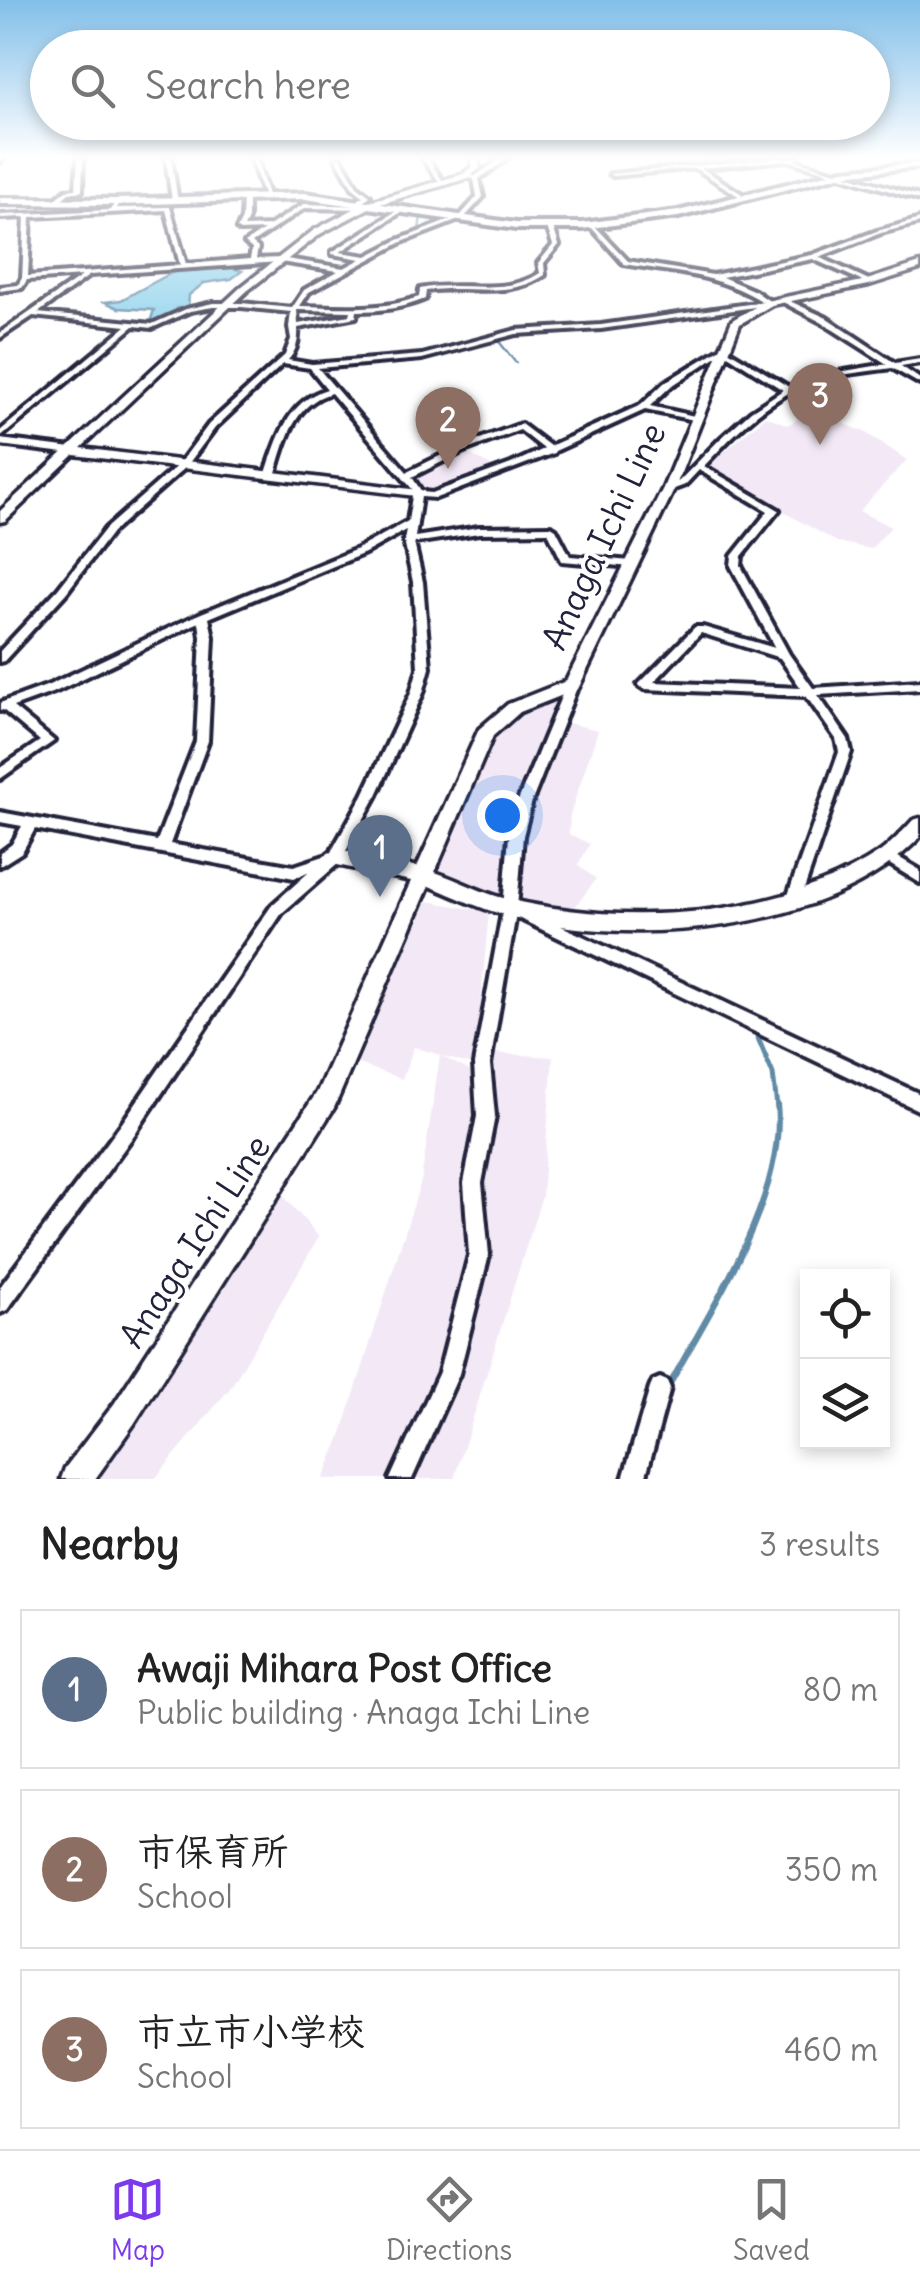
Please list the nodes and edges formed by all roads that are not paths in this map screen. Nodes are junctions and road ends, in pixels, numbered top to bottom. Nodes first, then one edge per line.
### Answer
1 (27, 227) edge
2 (173, 227) edge
3 (241, 227) edge
4 (325, 227) edge
5 (375, 227) edge
6 (439, 227) edge
7 (550, 227) edge
8 (594, 227) edge
9 (900, 227) edge
10 (270, 228) joint
11 (368, 258) junction
12 (814, 258) junction
13 (280, 260) junction
14 (253, 261) junction
15 (183, 264) junction
16 (920, 266) edge
17 (343, 270) junction
18 (89, 273) junction
19 (714, 277) junction
20 (25, 278) junction
21 (869, 282) junction
22 (0, 289) edge
23 (783, 300) junction
24 (769, 304) junction
25 (226, 306) junction
26 (354, 308) junction
27 (294, 309) junction
28 (31, 314) junction
29 (132, 324) junction
30 (293, 327) junction
31 (0, 336) edge
32 (723, 350) junction
33 (920, 361) edge
34 (283, 362) junction
35 (312, 366) junction
36 (895, 366) junction
37 (920, 382) edge
38 (332, 390) junction
39 (790, 390) junction
40 (644, 406) junction
41 (696, 419) junction
42 (0, 439) edge
43 (551, 450) junction
44 (72, 451) junction
45 (184, 465) junction
46 (698, 466) junction
47 (270, 476) junction
48 (406, 476) junction
49 (669, 488) junction
50 (419, 494) junction
51 (0, 518) edge
52 (413, 522) junction
53 (409, 542) junction
54 (632, 564) junction
55 (203, 616) junction
56 (784, 655) junction
57 (0, 658) edge
58 (572, 684) junction
59 (920, 685) edge
60 (810, 692) junction
61 (2, 706) edge
62 (0, 774) edge
63 (0, 817) edge
64 (31, 823) junction
65 (920, 826) edge
66 (162, 846) junction
67 (888, 856) junction
68 (335, 858) junction
69 (0, 861) edge
70 (424, 876) junction
71 (920, 876) edge
72 (794, 898) junction
73 (510, 908) junction
74 (920, 1103) edge
75 (0, 1303) edge
76 (660, 1388) dead end
77 (76, 1479) edge
78 (401, 1479) edge
79 (634, 1479) edge

1 - 20 street
2 - 15 street
3 - 10 street
4 - 13 street
5 - 11 street
6 - 11 street
7 - 26 street
8 - 19 street
9 - 12 street
10 - 14 street
11 - 17 street
12 - 19 street
12 - 21 street
13 - 14 street
13 - 17 street
13 - 25 street
14 - 15 street
15 - 18 street
16 - 21 street, Anaga Ichi Line
17 - 27 street
18 - 20 street
18 - 28 street
19 - 24 street
20 - 22 street
21 - 23 street, Anaga Ichi Line
23 - 24 street, Anaga Ichi Line
23 - 36 street
24 - 32 street, Anaga Ichi Line
24 - 35 street
25 - 27 street
25 - 29 street
25 - 44 street
26 - 27 street
26 - 30 street
27 - 30 street
28 - 29 street
28 - 31 street
29 - 42 street
30 - 34 street
32 - 39 street
32 - 40 street
32 - 41 street, Anaga Ichi Line
33 - 36 street
34 - 35 street
34 - 45 street
35 - 38 street
36 - 37 street
36 - 39 street
38 - 47 street
38 - 48 street
39 - 46 street
40 - 41 street
40 - 43 street
41 - 49 street, Anaga Ichi Line
42 - 44 street
43 - 48 street
43 - 50 street
44 - 45 street
44 - 51 street
45 - 47 street
45 - 57 street
46 - 49 street
46 - 56 street
47 - 50 street
48 - 50 street
49 - 54 street, Anaga Ichi Line
50 - 52 street
52 - 53 street
52 - 55 street
53 - 54 street
53 - 68 street
54 - 58 street, Anaga Ichi Line
55 - 61 street
55 - 66 street
56 - 60 street
56 - 60 street
58 - 70 street, Anaga Ichi Line
58 - 73 street
59 - 60 street
60 - 72 street
61 - 62 street
63 - 64 street
64 - 66 street
64 - 69 street
65 - 67 street
66 - 68 street
67 - 71 street
67 - 72 street
68 - 70 street
68 - 75 street
70 - 73 street
70 - 77 street, Anaga Ichi Line
72 - 73 street
73 - 74 street
73 - 78 street
76 - 79 street

